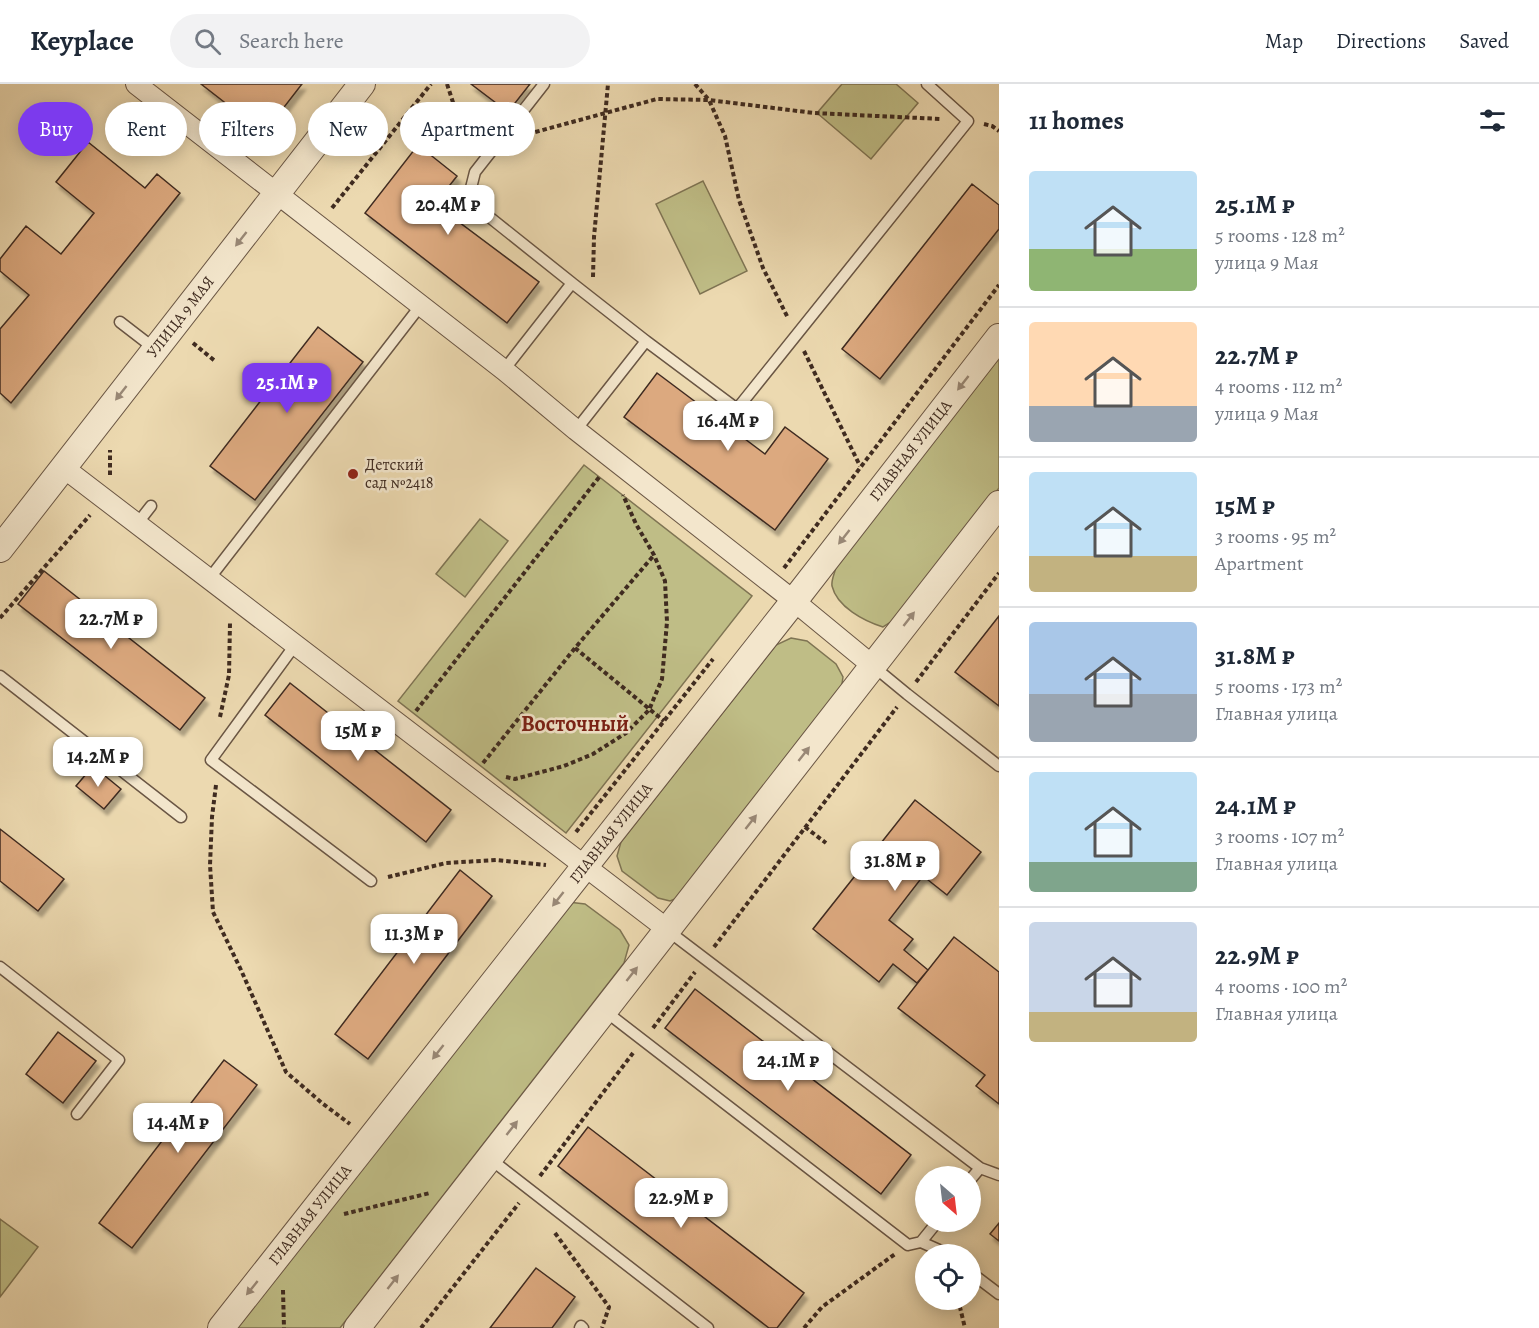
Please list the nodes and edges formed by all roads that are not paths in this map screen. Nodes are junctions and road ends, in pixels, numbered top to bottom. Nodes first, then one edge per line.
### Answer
1 (362, 84) edge
2 (544, 84) edge
3 (927, 84) edge
4 (144, 86) edge
5 (277, 193) junction
6 (572, 283) junction
7 (421, 305) junction
8 (120, 322) dead end
9 (999, 337) edge
10 (646, 341) junction
11 (156, 349) junction
12 (504, 370) junction
13 (576, 430) junction
14 (64, 468) junction
15 (999, 504) edge
16 (151, 506) dead end
17 (137, 524) junction
18 (0, 549) edge
19 (209, 579) junction
20 (794, 601) junction
21 (295, 645) junction
22 (873, 666) junction
23 (0, 676) edge
24 (999, 766) edge
25 (181, 817) dead end
26 (584, 866) junction
27 (371, 881) road end
28 (667, 929) junction
29 (0, 967) edge
30 (604, 1010) junction
31 (77, 1114) dead end
32 (489, 1158) junction
33 (977, 1166) edge
34 (981, 1168) edge
35 (999, 1175) edge
36 (929, 1232) edge
37 (921, 1242) junction
38 (926, 1244) edge
39 (981, 1280) edge
40 (999, 1294) edge
41 (221, 1328) edge
42 (357, 1328) edge
43 (708, 1328) edge

1 - 5 street, УЛИЦА 9 МАЯ
2 - 6 lane
3 - 10 lane
4 - 5 street
5 - 7 street
5 -> 11 street, УЛИЦА 9 МАЯ
6 - 10 lane
6 - 12 lane
7 - 12 street
7 - 19 lane
8 - 11 lane
9 -> 20 street, ГЛАВНАЯ УЛИЦА
10 - 13 lane
11 -> 14 street, УЛИЦА 9 МАЯ
12 - 13 street
13 - 20 street
14 - 17 street
14 - 18 street, УЛИЦА 9 МАЯ
22 -> 15 street
16 - 17 lane
17 - 19 street
19 - 21 street
20 - 22 street
20 - 26 street, ГЛАВНАЯ УЛИЦА
21 - 26 street
21 - 27 lane
22 - 24 lane
28 -> 22 street
23 - 25 lane
26 - 28 street
26 -> 41 street, ГЛАВНАЯ УЛИЦА
30 -> 28 street
28 - 33 lane
29 - 31 lane
32 -> 30 street
30 - 37 lane
42 -> 32 street
32 - 43 lane
34 - 35 lane
36 - 37 lane
37 - 38 lane
39 - 40 lane

